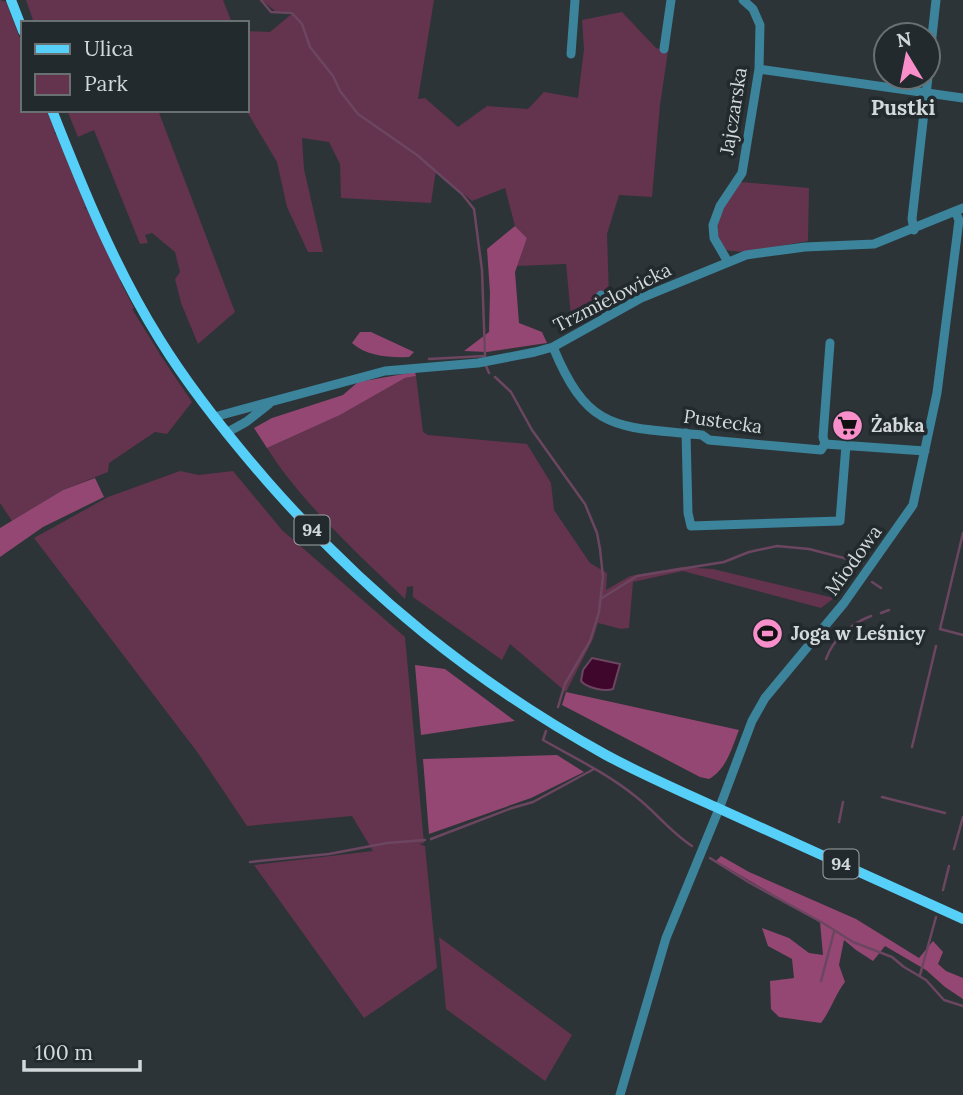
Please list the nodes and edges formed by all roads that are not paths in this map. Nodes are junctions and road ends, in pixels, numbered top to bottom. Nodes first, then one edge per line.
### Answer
1 (11, 0) edge
2 (575, 0) edge
3 (671, 0) edge
4 (743, 0) edge
5 (936, 0) edge
6 (934, 21) edge
7 (21, 26) edge
8 (664, 49) dead end
9 (572, 54) dead end
10 (759, 69) junction
11 (926, 93) junction
12 (963, 98) edge
13 (53, 112) edge
14 (959, 210) edge
15 (914, 230) junction
16 (728, 262) junction
17 (601, 295) dead end
18 (607, 317) junction
19 (830, 343) dead end
20 (553, 346) junction
21 (271, 402) junction
22 (214, 417) junction
23 (226, 433) junction
24 (686, 433) junction
25 (825, 444) junction
26 (846, 445) junction
27 (925, 450) junction
28 (719, 809) junction
29 (963, 919) edge
30 (620, 1095) edge

1 - 7 main road
2 - 9 street
3 - 8 street
4 - 10 street, Jajczarska
5 - 6 street
10 - 11 street
10 - 16 street, Jajczarska
11 - 12 street
11 - 15 street
13 - 22 main road, 94
14 - 15 street, Trzmielowicka
14 - 27 street, Miodowa
15 - 16 street, Trzmielowicka
16 - 18 street, Trzmielowicka
17 - 18 street
18 - 20 street, Trzmielowicka
19 - 25 street
20 - 21 street, Trzmielowicka
20 - 24 street, Pustecka
21 - 22 street, Trzmielowicka
21 - 23 street, Trzmielowicka
22 - 23 main road, 94
23 - 28 main road, 94
24 - 25 street, Pustecka
24 - 26 street
25 - 26 street, Pustecka
26 - 27 street, Pustecka
27 - 28 street, Miodowa
28 - 29 main road, 94
28 - 30 street, Miodowa

